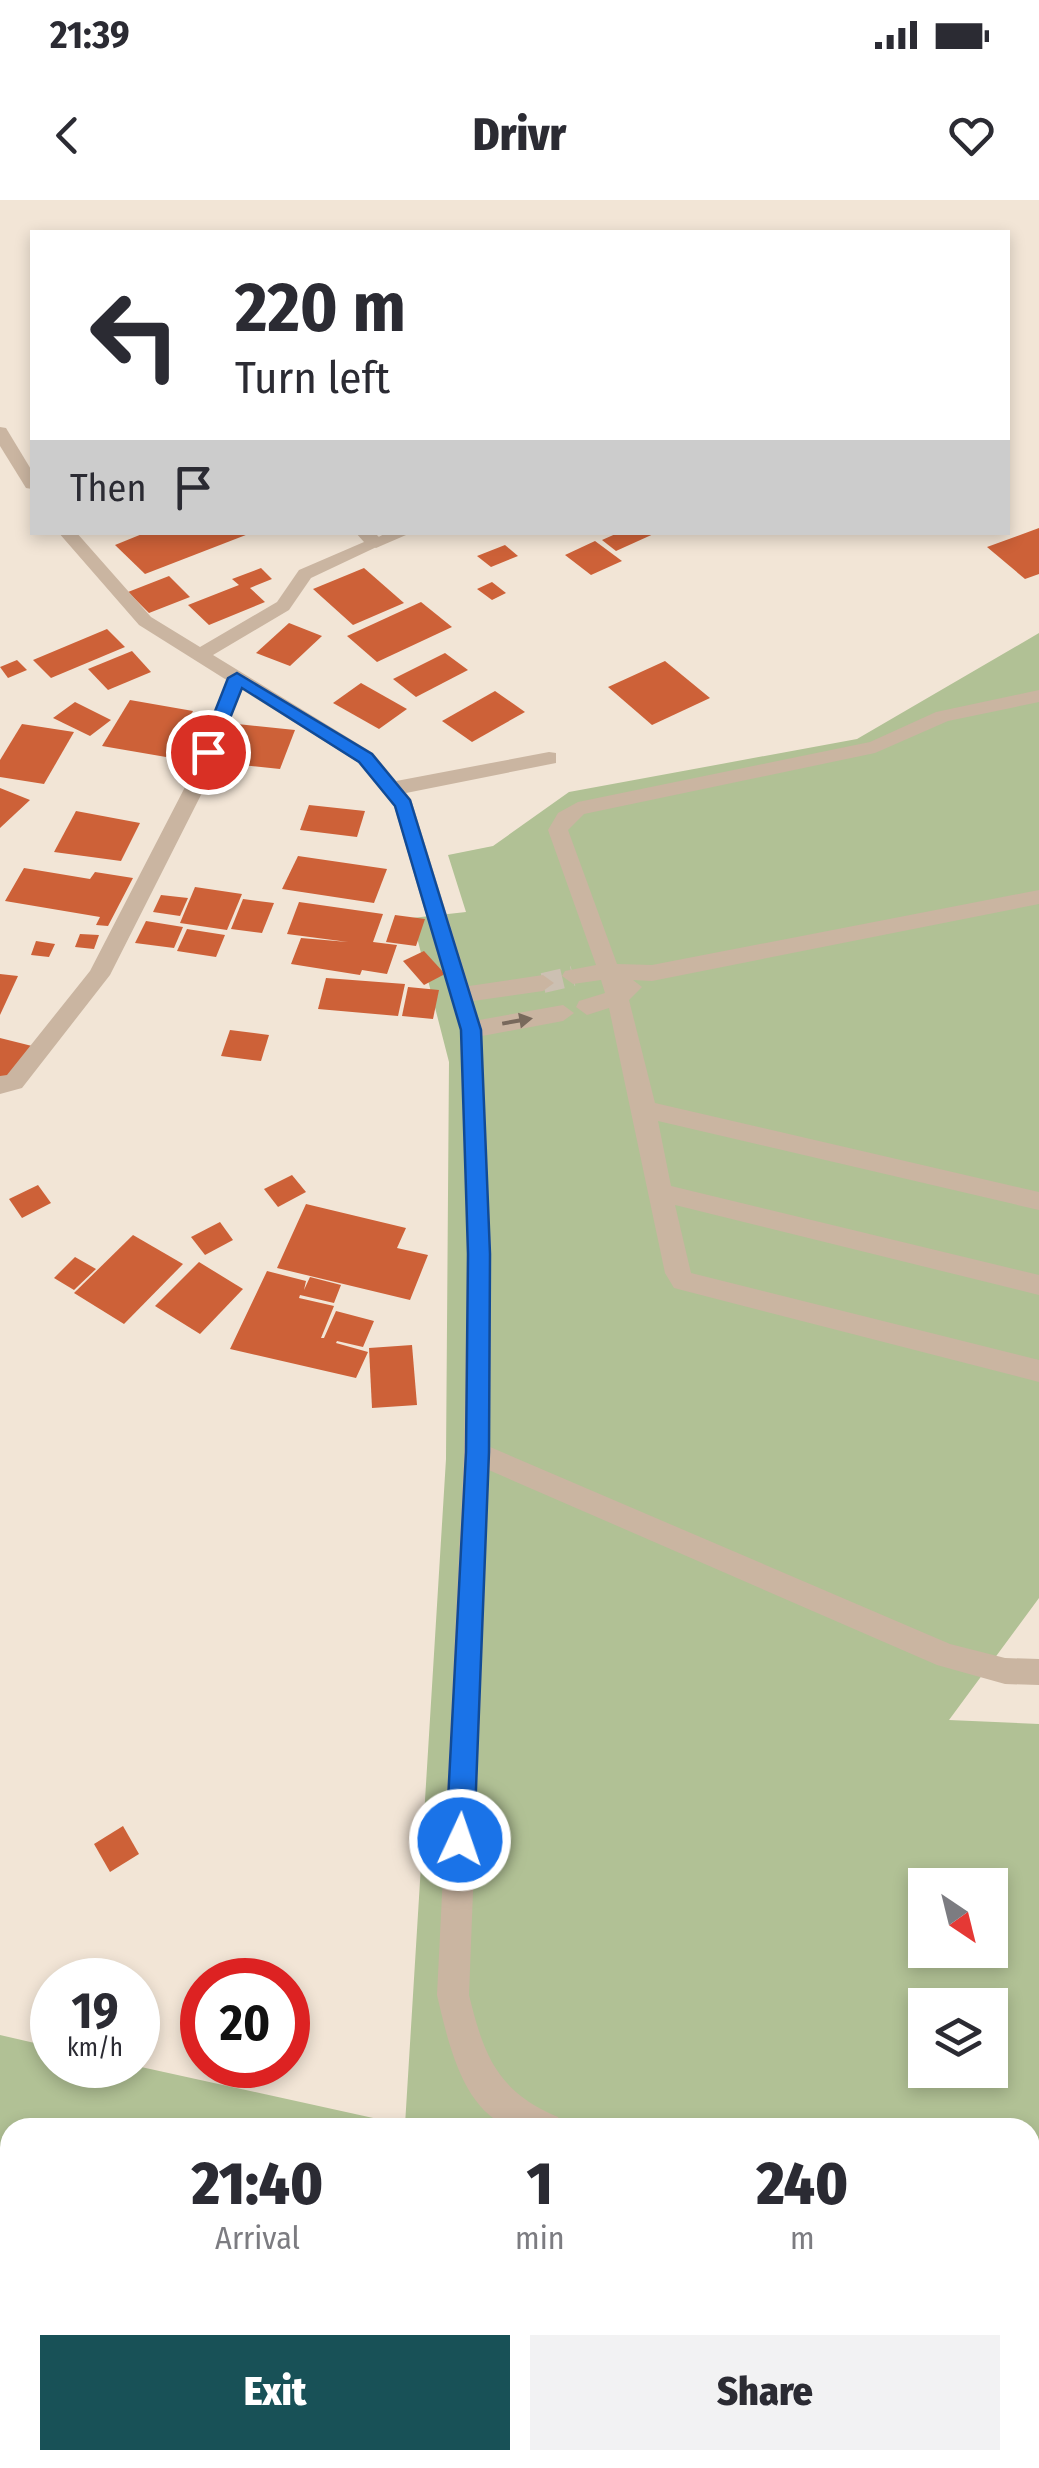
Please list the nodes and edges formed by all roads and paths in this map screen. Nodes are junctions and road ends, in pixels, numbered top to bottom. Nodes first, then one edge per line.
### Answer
1 (0, 432) edge
2 (30, 481) edge
3 (69, 535) edge
4 (370, 538) edge
5 (200, 655) junction
6 (237, 678) junction
7 (1039, 696) edge
8 (549, 758) dead end
9 (391, 790) junction
10 (1039, 898) edge
11 (610, 972) junction
12 (652, 973) junction
13 (573, 976) tunnel mouth
14 (543, 983) tunnel mouth
15 (459, 995) junction
16 (617, 997) junction
17 (587, 1007) dead end
18 (564, 1013) dead end
19 (471, 1030) junction
20 (0, 1085) edge
21 (644, 1109) junction
22 (658, 1192) junction
23 (1039, 1202) edge
24 (1039, 1285) edge
25 (1039, 1371) edge
26 (478, 1452) junction
27 (1039, 1672) edge
28 (521, 2118) edge

1 - 2 street
3 - 5 street
4 - 5 street
5 - 6 street
6 - 9 street
6 - 20 street
7 - 11 street
8 - 9 street
9 - 15 street
10 - 12 street
11 - 12 street
11 - 13 street
11 - 16 street
12 - 16 street
14 - 15 street
15 - 19 street
16 - 17 street
16 - 21 street
19 -> 18 street
19 - 26 street
21 - 22 street
21 - 23 street
22 - 24 street
22 - 25 street
26 - 27 street
26 - 28 street

